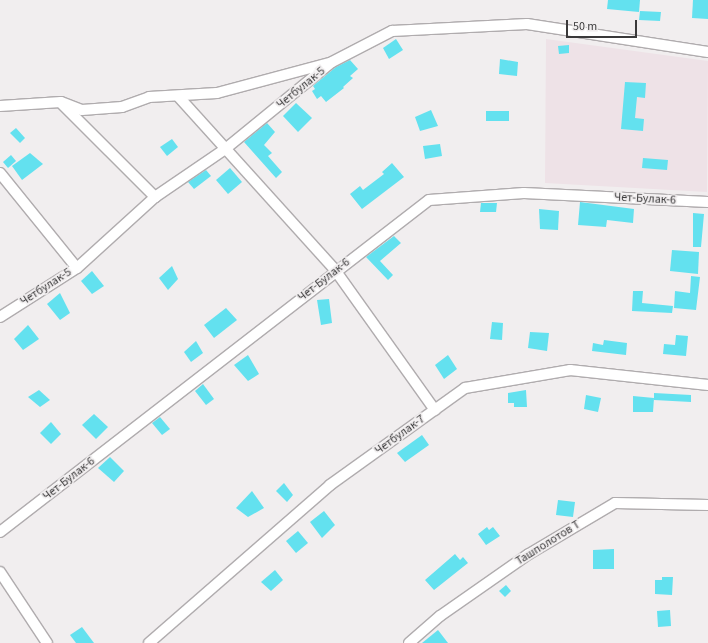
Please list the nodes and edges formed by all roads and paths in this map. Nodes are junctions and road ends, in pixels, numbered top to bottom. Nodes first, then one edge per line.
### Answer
1 (708, 52) edge
2 (332, 62) junction
3 (178, 96) junction
4 (61, 102) junction
5 (0, 106) edge
6 (224, 150) junction
7 (0, 173) edge
8 (155, 197) junction
9 (708, 202) edge
10 (77, 268) junction
11 (336, 270) junction
12 (0, 315) edge
13 (708, 385) edge
14 (434, 410) junction
15 (708, 505) edge
16 (0, 532) edge
17 (0, 572) edge
18 (47, 643) edge
19 (149, 643) edge
20 (409, 643) edge

1 - 2 street, Четбулак-5
2 - 3 street
2 - 6 street, Четбулак-5
3 - 4 street
3 - 6 street
4 - 5 street
4 - 8 street
6 - 8 street, Четбулак-5
6 - 11 street
7 - 10 street
8 - 10 street, Четбулак-5
9 - 11 street, Чет-Булак-6
10 - 12 street, Четбулак-5
11 - 14 street
11 - 16 street, Чет-Булак-6
13 - 14 street, Четбулак-7
14 - 19 street, Четбулак-7
15 - 20 street, Ташполотов Т
17 - 18 street

